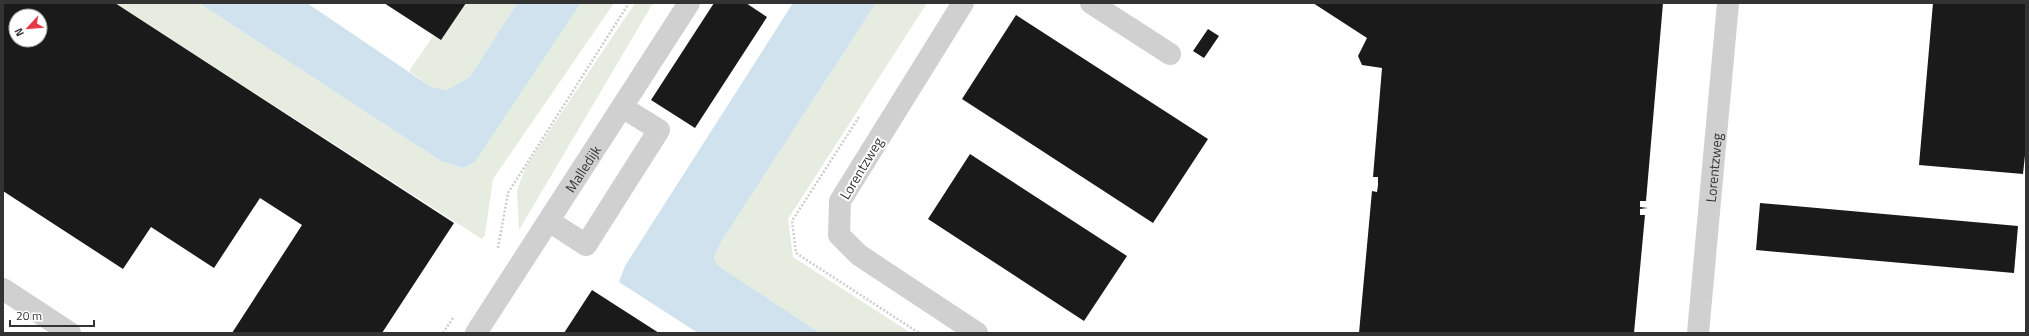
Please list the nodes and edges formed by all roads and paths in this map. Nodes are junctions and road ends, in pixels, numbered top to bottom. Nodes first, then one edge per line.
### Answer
1 (629, 3) edge
2 (689, 3) edge
3 (963, 3) edge
4 (1091, 3) edge
5 (1728, 3) edge
6 (1170, 54) dead end
7 (622, 106) junction
8 (549, 221) junction
9 (494, 254) dead end
10 (3, 289) edge
11 (456, 313) dead end
12 (70, 333) edge
13 (443, 333) edge
14 (476, 333) edge
15 (977, 333) edge
16 (1698, 333) edge

1 - 9 path
2 - 7 street, Malledijk
3 - 15 street, Lorentzweg
4 - 6 street
5 - 16 street, Lorentzweg
7 - 8 street, Malledijk
7 - 8 street
8 - 14 street, Malledijk
10 - 12 street
11 - 13 path

